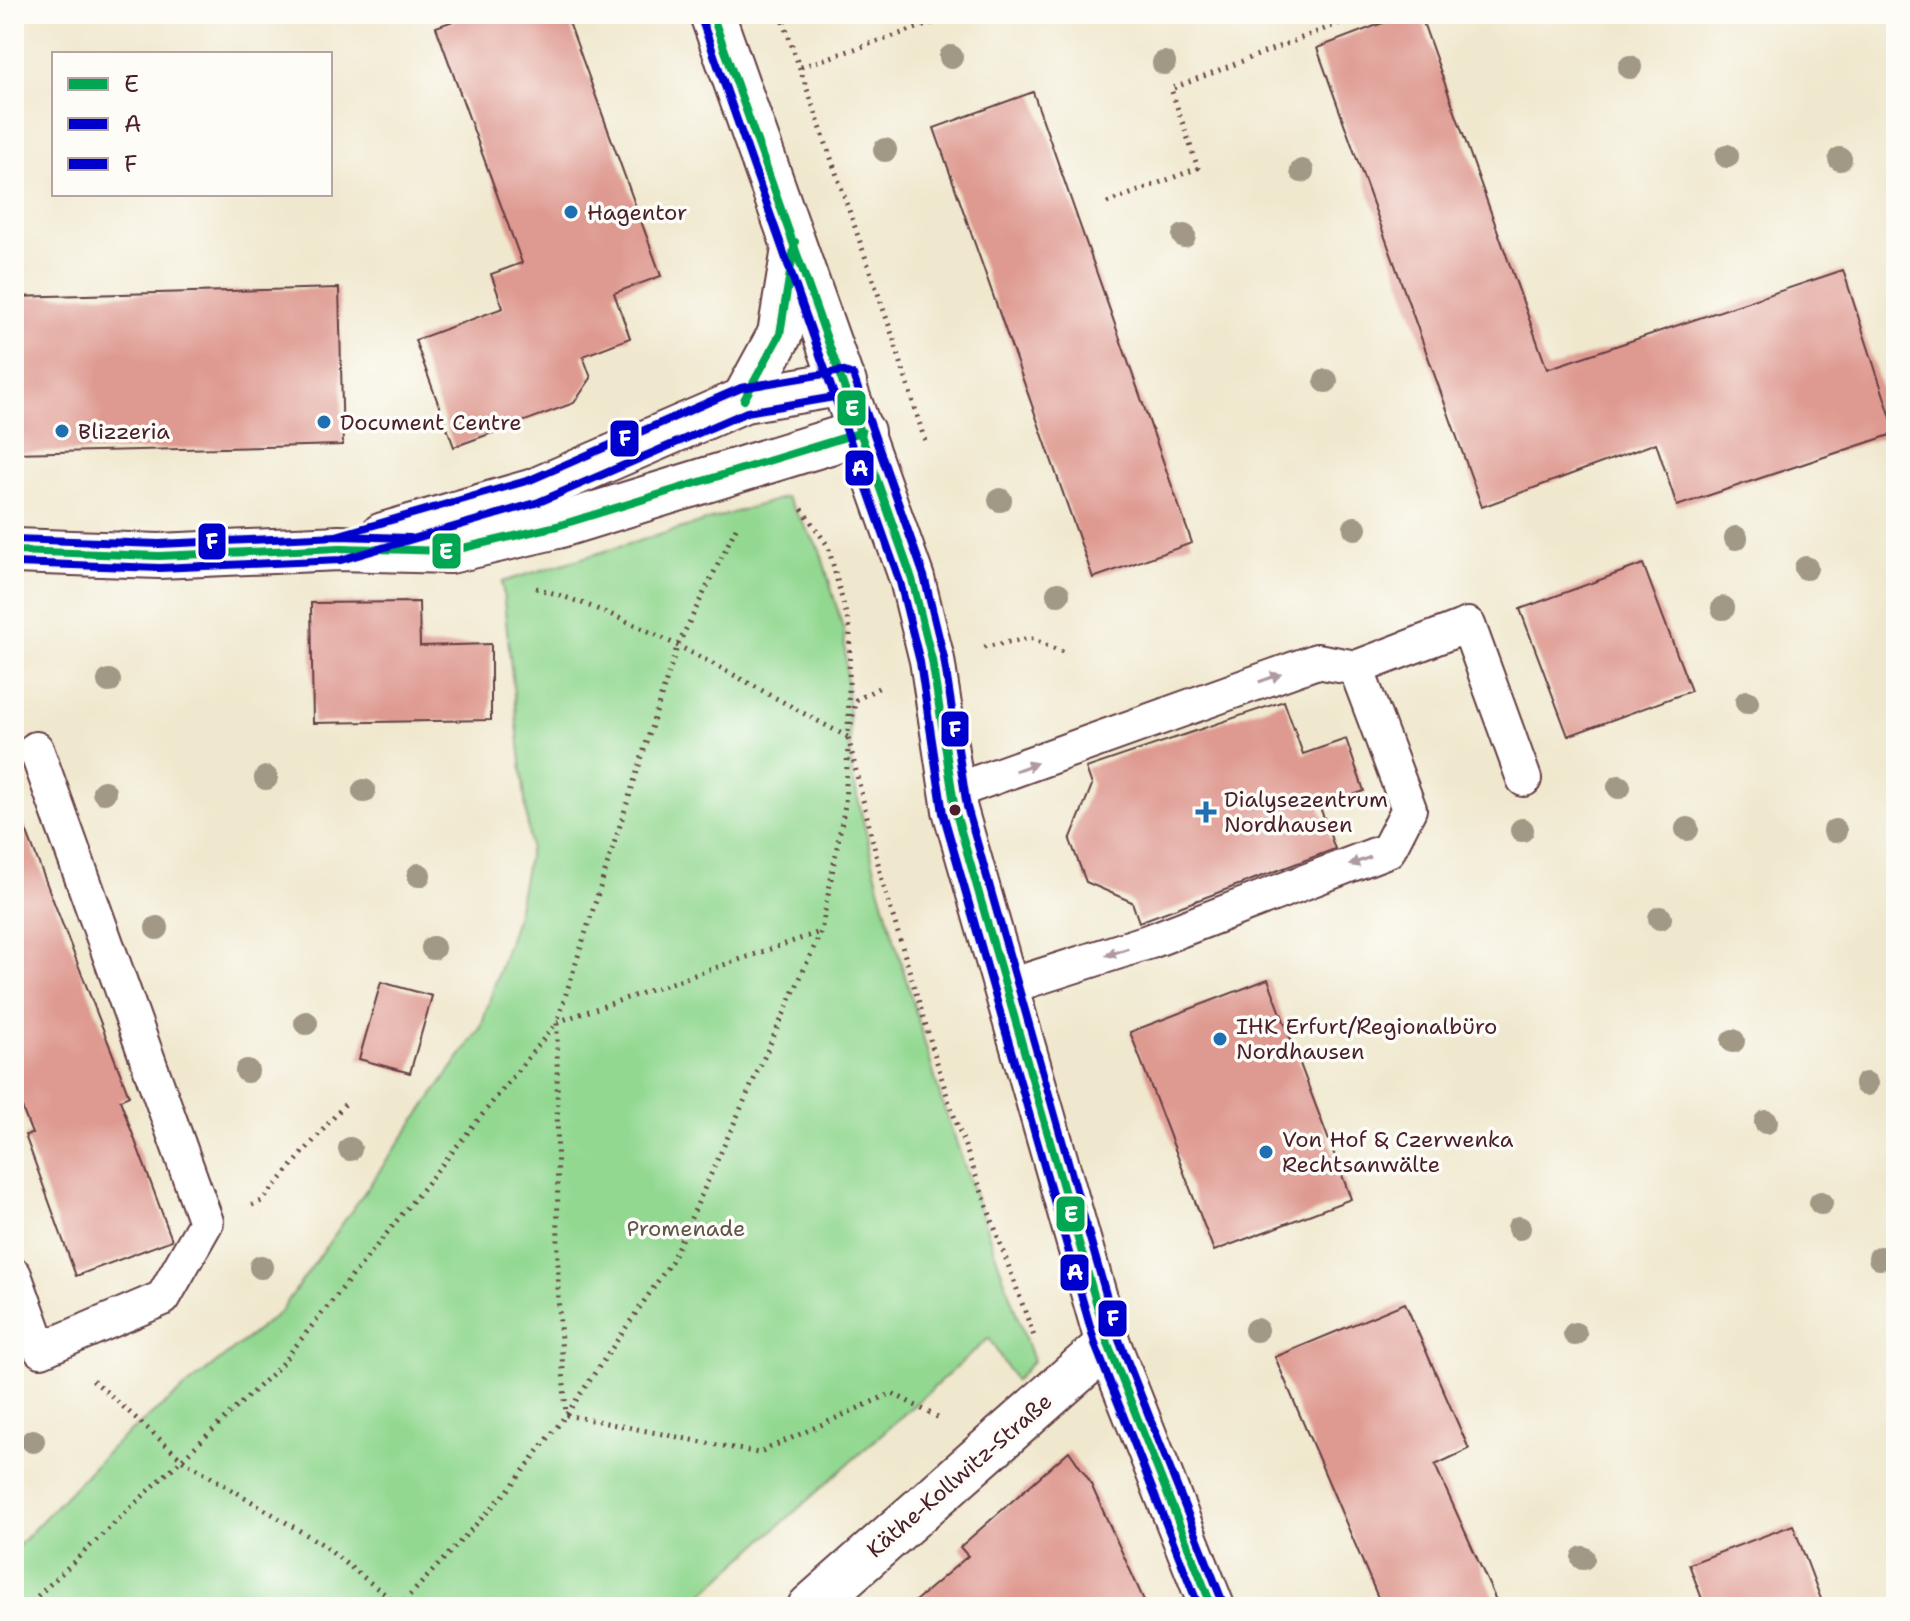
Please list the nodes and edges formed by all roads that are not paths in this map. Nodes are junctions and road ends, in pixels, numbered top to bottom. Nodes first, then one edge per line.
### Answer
1 (712, 14) edge
2 (795, 242) junction
3 (844, 383) junction
4 (744, 400) junction
5 (862, 432) junction
6 (339, 548) junction
7 (14, 551) edge
8 (1356, 668) junction
9 (36, 749) dead end
10 (1524, 779) dead end
11 (952, 792) junction
12 (1007, 987) junction
13 (14, 1275) edge
14 (1108, 1344) junction
15 (810, 1607) edge
16 (1212, 1607) edge

1 - 2 street
2 - 3 street
2 - 4 street
3 - 4 street
3 - 5 street
4 - 6 street
5 - 6 street
5 - 11 street
6 - 7 street
8 - 10 lane
11 -> 8 lane
8 -> 12 lane
9 - 13 lane
11 - 12 street
12 - 14 street
14 - 15 street, Käthe-Kollwitz-Straße
14 - 16 street

